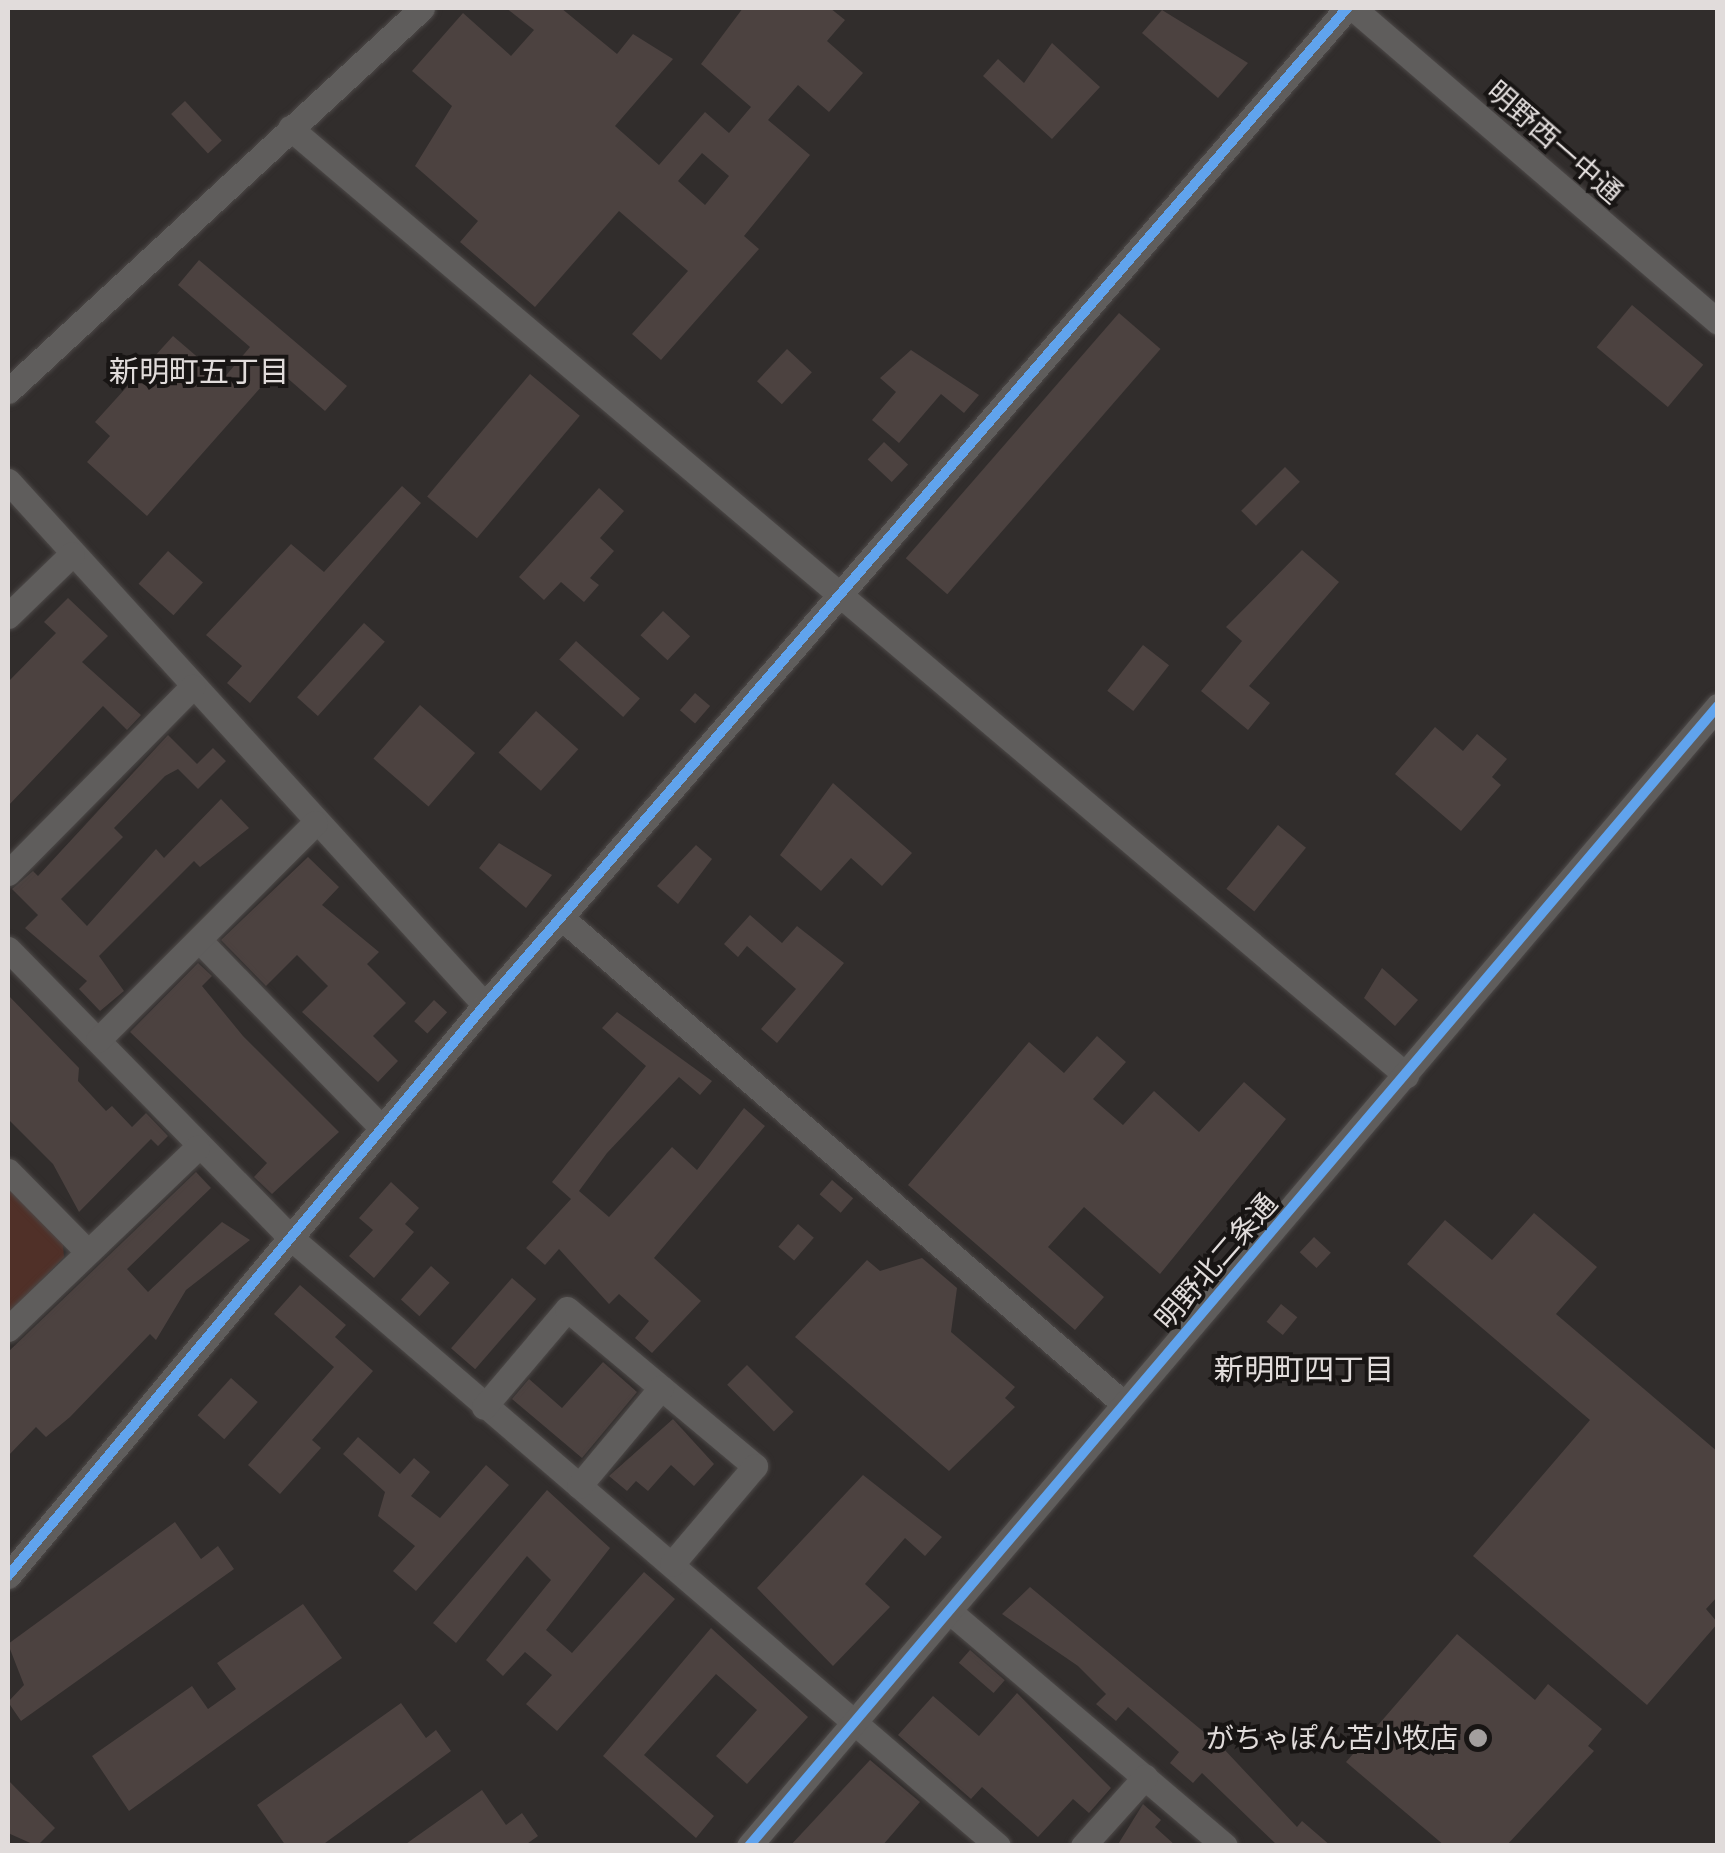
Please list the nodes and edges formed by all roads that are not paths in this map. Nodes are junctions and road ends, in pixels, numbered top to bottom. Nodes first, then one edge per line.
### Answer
1 (422, 8) edge
2 (1350, 8) edge
3 (290, 128) junction
4 (1718, 322) edge
5 (8, 391) edge
6 (8, 481) edge
7 (72, 554) junction
8 (842, 600) junction
9 (8, 616) edge
10 (192, 688) junction
11 (1718, 706) edge
12 (315, 823) junction
13 (8, 872) edge
14 (564, 920) junction
15 (199, 940) junction
16 (8, 949) edge
17 (485, 1005) junction
18 (98, 1040) junction
19 (1406, 1075) junction
20 (381, 1128) junction
21 (196, 1148) junction
22 (8, 1171) edge
23 (291, 1238) junction
24 (87, 1251) junction
25 (8, 1330) edge
26 (661, 1388) junction
27 (1124, 1403) junction
28 (484, 1407) junction
29 (579, 1486) junction
30 (672, 1564) junction
31 (8, 1576) edge
32 (949, 1612) junction
33 (855, 1722) junction
34 (1145, 1777) junction
35 (749, 1846) edge
36 (998, 1846) edge
37 (1082, 1846) edge
38 (1225, 1846) edge

1 - 3 street
2 - 4 street, 明野西一中通
2 - 8 street
3 - 5 street
3 - 8 street
6 - 7 street
7 - 9 street
7 - 10 street
8 - 14 street
8 - 19 street
10 - 12 street
10 - 13 street
11 - 19 street, 明野北二条通
12 - 15 street
12 - 17 street
14 - 17 street
14 - 27 street
15 - 18 street
15 - 20 street
16 - 18 street
17 - 20 street
18 - 21 street
19 - 27 street, 明野北二条通
20 - 23 street
21 - 23 street
21 - 24 street
22 - 24 street
23 - 28 street
23 - 31 street
24 - 25 street
26 - 28 street
26 - 29 street
26 - 30 street
27 - 32 street, 明野北二条通
28 - 29 street
29 - 30 street
30 - 33 street
32 - 33 street, 明野北二条通
32 - 34 street
33 - 35 street, 明野北二条通
33 - 36 street
34 - 37 street
34 - 38 street

